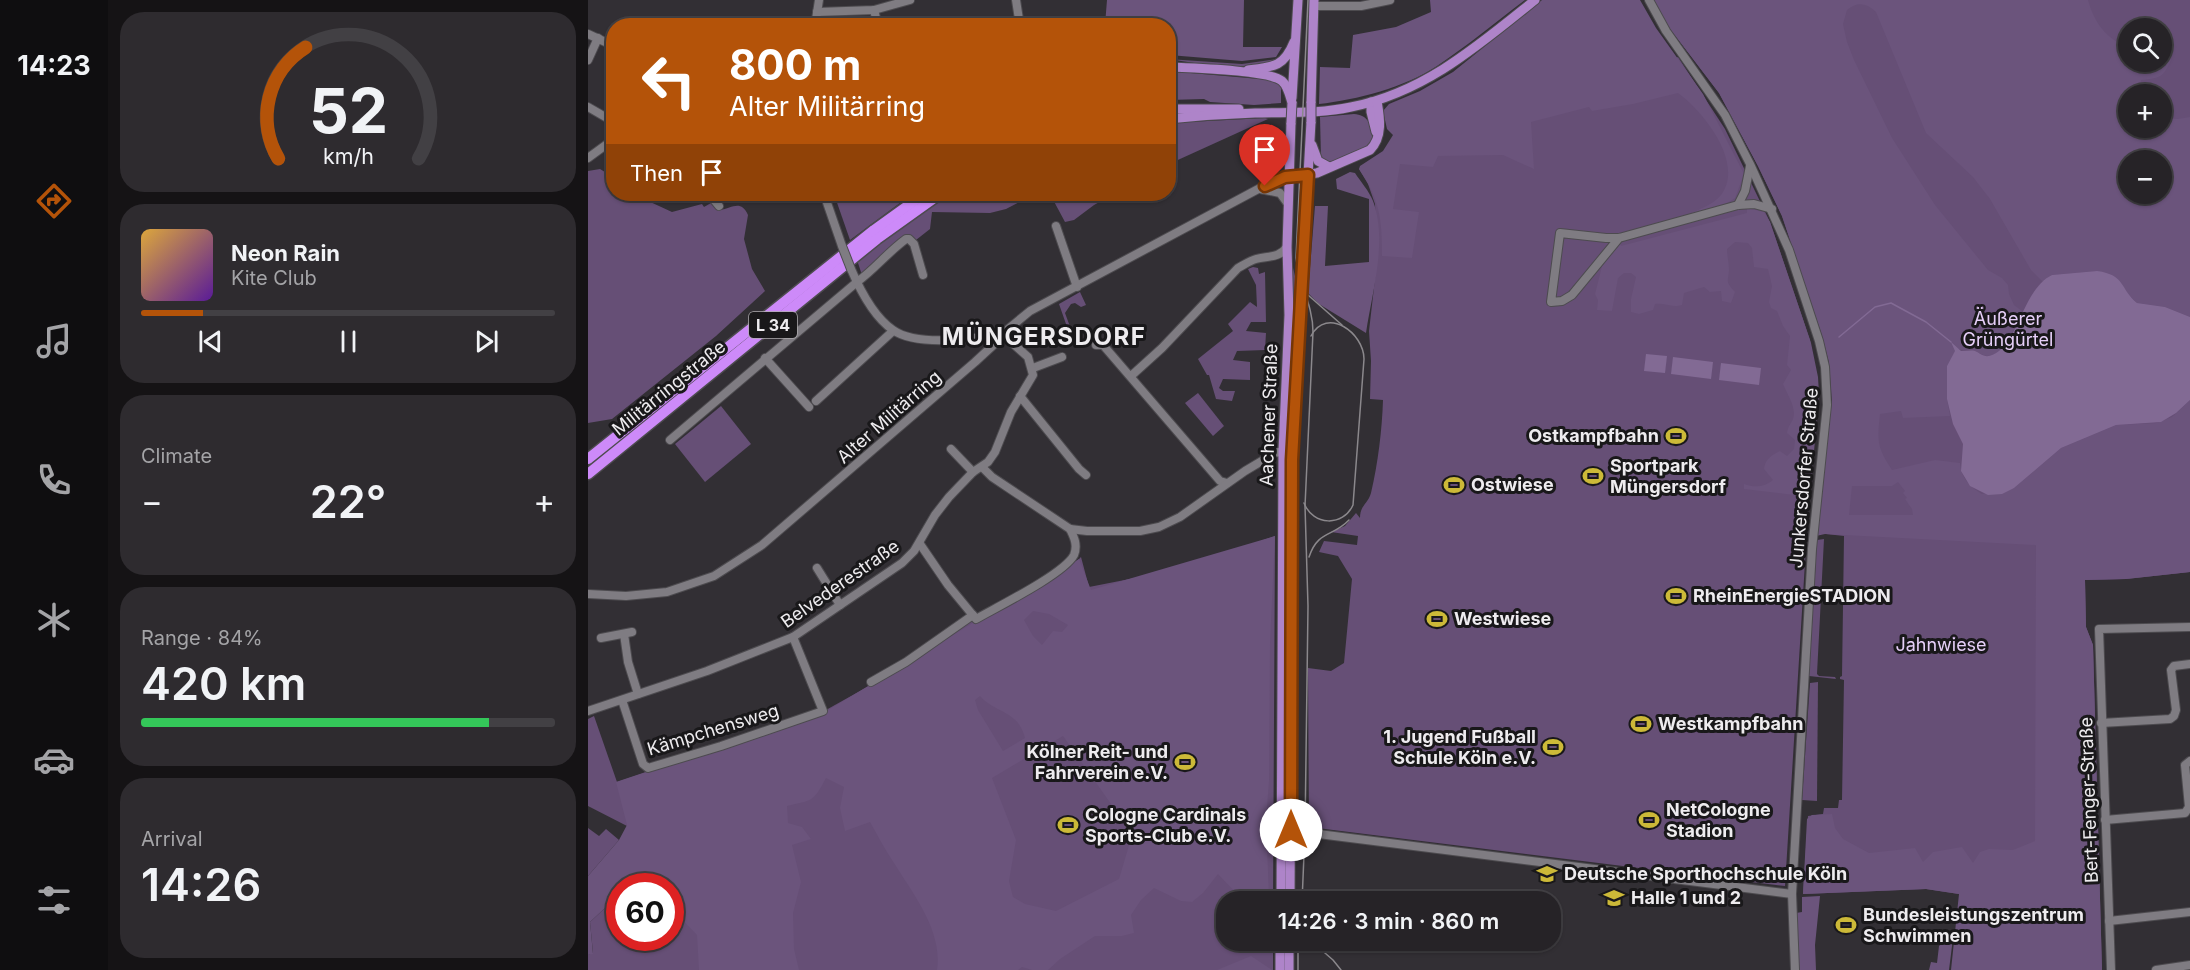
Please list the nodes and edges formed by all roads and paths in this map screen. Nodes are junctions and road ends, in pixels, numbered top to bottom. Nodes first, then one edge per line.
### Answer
1 (819, 0) edge
2 (910, 0) edge
3 (1016, 0) edge
4 (1298, 0) edge
5 (1390, 0) edge
6 (1535, 0) edge
7 (1649, 0) edge
8 (1314, 3) edge
9 (874, 10) junction
10 (817, 12) junction
11 (816, 18) edge
12 (876, 18) edge
13 (1019, 18) edge
14 (1297, 31) junction
15 (588, 34) edge
16 (598, 39) junction
17 (606, 42) edge
18 (588, 60) edge
19 (1176, 67) edge
20 (1238, 71) junction
21 (1374, 101) junction
22 (1292, 103) junction
23 (588, 107) edge
24 (1176, 108) edge
25 (1349, 108) junction
26 (1256, 113) junction
27 (606, 117) edge
28 (1176, 118) edge
29 (1373, 121) junction
30 (1310, 133) junction
31 (1378, 135) junction
32 (606, 145) edge
33 (588, 158) edge
34 (1750, 164) junction
35 (1329, 167) junction
36 (1308, 175) junction
37 (1289, 177) junction
38 (1260, 189) junction
39 (707, 201) edge
40 (715, 201) edge
41 (826, 201) edge
42 (914, 201) edge
43 (930, 201) edge
44 (704, 205) dead end
45 (1738, 205) junction
46 (719, 206) dead end
47 (1289, 206) junction
48 (1772, 210) junction
49 (1056, 226) dead end
50 (1619, 238) junction
51 (1287, 247) junction
52 (923, 275) dead end
53 (857, 282) junction
54 (1077, 287) junction
55 (893, 331) junction
56 (1002, 334) junction
57 (1096, 345) dead end
58 (1062, 357) dead end
59 (765, 358) junction
60 (1033, 368) junction
61 (1131, 376) junction
62 (1020, 396) junction
63 (816, 401) dead end
64 (808, 407) dead end
65 (1293, 436) junction
66 (670, 440) dead end
67 (607, 444) junction
68 (951, 449) dead end
69 (588, 451) edge
70 (1283, 451) junction
71 (588, 459) edge
72 (1292, 460) junction
73 (982, 467) junction
74 (974, 472) junction
75 (588, 474) edge
76 (1086, 474) dead end
77 (1227, 483) junction
78 (1070, 529) junction
79 (1087, 531) junction
80 (920, 544) junction
81 (1076, 544) junction
82 (817, 568) dead end
83 (588, 594) edge
84 (840, 605) junction
85 (975, 617) junction
86 (2190, 627) edge
87 (601, 638) dead end
88 (793, 638) junction
89 (2190, 664) edge
90 (871, 682) dead end
91 (638, 694) junction
92 (622, 700) junction
93 (588, 711) edge
94 (2102, 723) junction
95 (2188, 761) edge
96 (2105, 820) junction
97 (1286, 831) junction
98 (1282, 891) edge
99 (1289, 891) edge
100 (1792, 894) junction
101 (2190, 912) edge
102 (2109, 921) junction
103 (1280, 951) edge
104 (1289, 951) edge
105 (2190, 965) edge
106 (1280, 970) edge
107 (1289, 970) edge
108 (1795, 970) edge
109 (2110, 970) edge
110 (2156, 970) edge

1 - 10 street
2 - 9 street
3 - 13 street
4 - 14 main road, Aachener Straße
5 - 8 street
6 - 21 main road
7 - 34 street, Junkersdorfer Straße
8 - 30 main road, Aachener Straße, bridge
9 - 10 street
9 - 12 street
10 - 11 street
14 - 20 main road
14 - 22 main road, Aachener Straße
15 - 16 street
16 - 17 street
16 - 18 street
19 - 20 main road
20 - 22 main road
21 - 25 main road
21 - 29 main road
21 - 31 main road
22 - 37 main road, Aachener Straße, bridge
23 - 27 street
24 - 26 main road
25 - 26 main road
25 - 29 main road
26 - 28 main road
29 - 31 main road
30 - 35 main road
30 - 36 main road, Aachener Straße
31 - 35 main road
32 - 33 street
34 - 45 street
34 - 48 street, Junkersdorfer Straße
35 - 36 main road
36 - 37 main road
36 - 65 main road, Aachener Straße
37 - 38 street, Alter Militärring
37 - 47 main road, Aachener Straße
38 - 47 street
38 - 54 street, Alter Militärring
39 - 44 street
40 - 46 street
41 - 53 street, bridge
42 - 67 highway, Militärringstraße / L 34
43 - 75 highway, Militärringstraße / L 34
45 - 48 street
45 - 50 street
47 - 51 main road, Aachener Straße
48 - 100 street, Junkersdorfer Straße
49 - 54 street
50 - 50 street
51 - 61 street
51 - 70 main road, Aachener Straße
52 - 53 street
53 - 55 street
53 - 59 street
54 - 56 street, Alter Militärring
55 - 56 street
55 - 63 street
56 - 60 street
56 - 83 street, Alter Militärring
57 - 61 street
58 - 60 street
59 - 64 street
59 - 66 street
60 - 62 street, Belvederestraße
61 - 77 street
62 - 73 street, Belvederestraße
62 - 76 street
65 - 70 street
65 - 72 main road, Aachener Straße
67 - 69 highway, L 34
67 - 71 highway, Militärringstraße / L 34
68 - 74 street
70 - 72 street
70 - 77 street
70 - 97 main road, Aachener Straße
72 - 97 main road, Aachener Straße
73 - 74 street, Belvederestraße
73 - 78 street
74 - 80 street, Belvederestraße
77 - 79 street
78 - 79 street
78 - 81 street
79 - 81 street
80 - 84 street, Belvederestraße
80 - 85 street
81 - 85 street
82 - 84 street
84 - 88 street, Belvederestraße
85 - 90 street
86 - 94 street, Bert-Fenger-Straße
87 - 91 street
88 - 91 street, Belvederestraße
88 - 92 street, Kämpchensweg
89 - 94 street
91 - 92 street, Belvederestraße
92 - 93 street, Belvederestraße
94 - 96 street, Bert-Fenger-Straße
95 - 96 street
96 - 102 street, Bert-Fenger-Straße
97 - 98 main road, Aachener Straße
97 - 99 main road, Aachener Straße
97 - 100 street
100 - 108 street, Junkersdorfer Straße
101 - 102 street
102 - 109 street, Bert-Fenger-Straße
103 - 106 main road
104 - 107 main road
105 - 110 street

